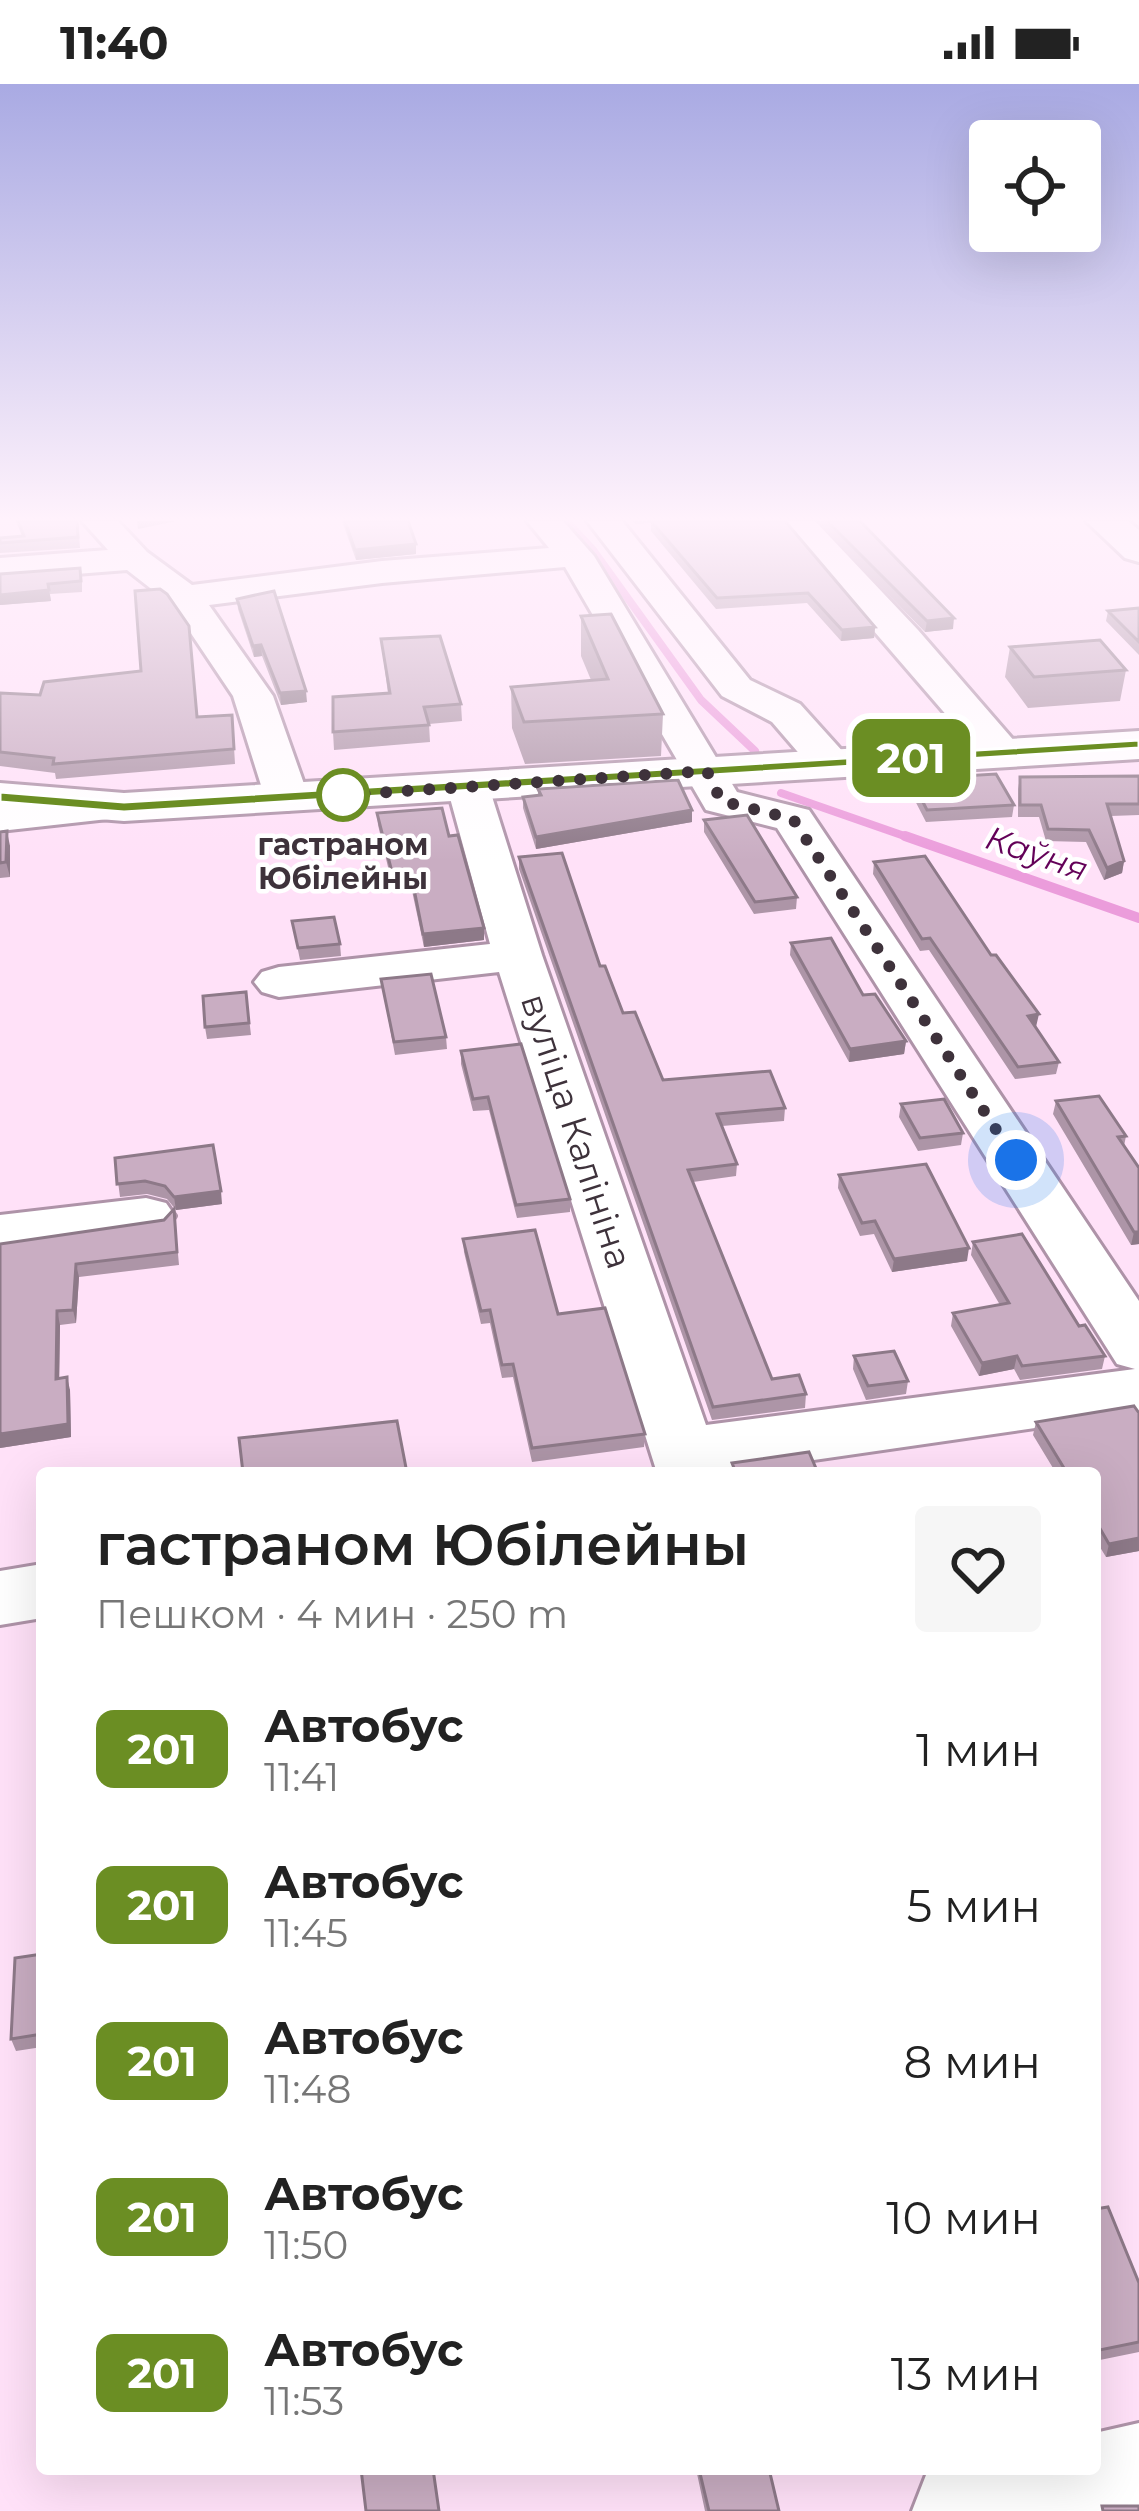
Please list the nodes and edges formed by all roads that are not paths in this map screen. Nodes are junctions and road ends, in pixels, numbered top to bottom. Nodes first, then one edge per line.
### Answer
1 (211, 634) edge
2 (628, 634) edge
3 (694, 634) edge
4 (902, 634) edge
5 (1139, 745) edge
6 (1001, 752) junction
7 (816, 764) junction
8 (718, 770) junction
9 (468, 787) junction
10 (0, 797) edge
11 (287, 798) junction
12 (124, 807) junction
13 (0, 818) edge
14 (518, 955) junction
15 (279, 982) dead end
16 (146, 1216) dead end
17 (0, 1234) edge
18 (1139, 1349) edge
19 (1139, 1391) edge
20 (687, 1463) edge
21 (36, 1592) edge
22 (0, 1598) edge
23 (1139, 2473) edge
24 (1012, 2496) edge

1 - 11 street
2 - 8 street
3 - 7 street
4 - 6 street
5 - 6 main road
6 - 7 main road
7 - 8 main road
8 - 9 main road
8 - 18 street
9 - 11 main road
9 - 14 street, вуліца Калініна
10 - 12 main road
11 - 12 main road
12 - 13 street
14 - 15 street
14 - 20 street, вуліца Калініна
16 - 17 street
19 - 20 street
21 - 22 street
23 - 24 street

